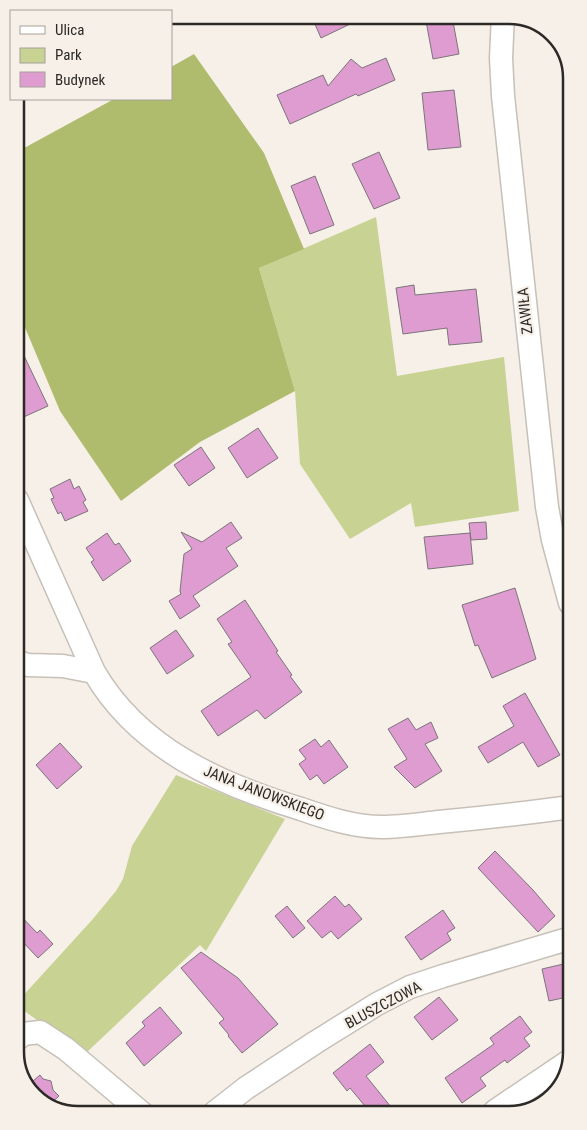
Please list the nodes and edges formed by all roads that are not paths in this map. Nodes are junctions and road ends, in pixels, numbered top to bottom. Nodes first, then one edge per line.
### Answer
1 (503, 24) edge
2 (24, 516) edge
3 (563, 577) edge
4 (24, 664) edge
5 (94, 672) junction
6 (563, 809) edge
7 (563, 940) edge
8 (24, 1034) edge
9 (561, 1067) edge
10 (134, 1106) edge
11 (223, 1106) edge
12 (501, 1106) edge

1 - 3 street, ZAWIŁA
2 - 5 street, JANA JANOWSKIEGO
4 - 5 street
5 - 6 street, JANA JANOWSKIEGO
7 - 11 street, BLUSZCZOWA
8 - 10 street
9 - 12 street

